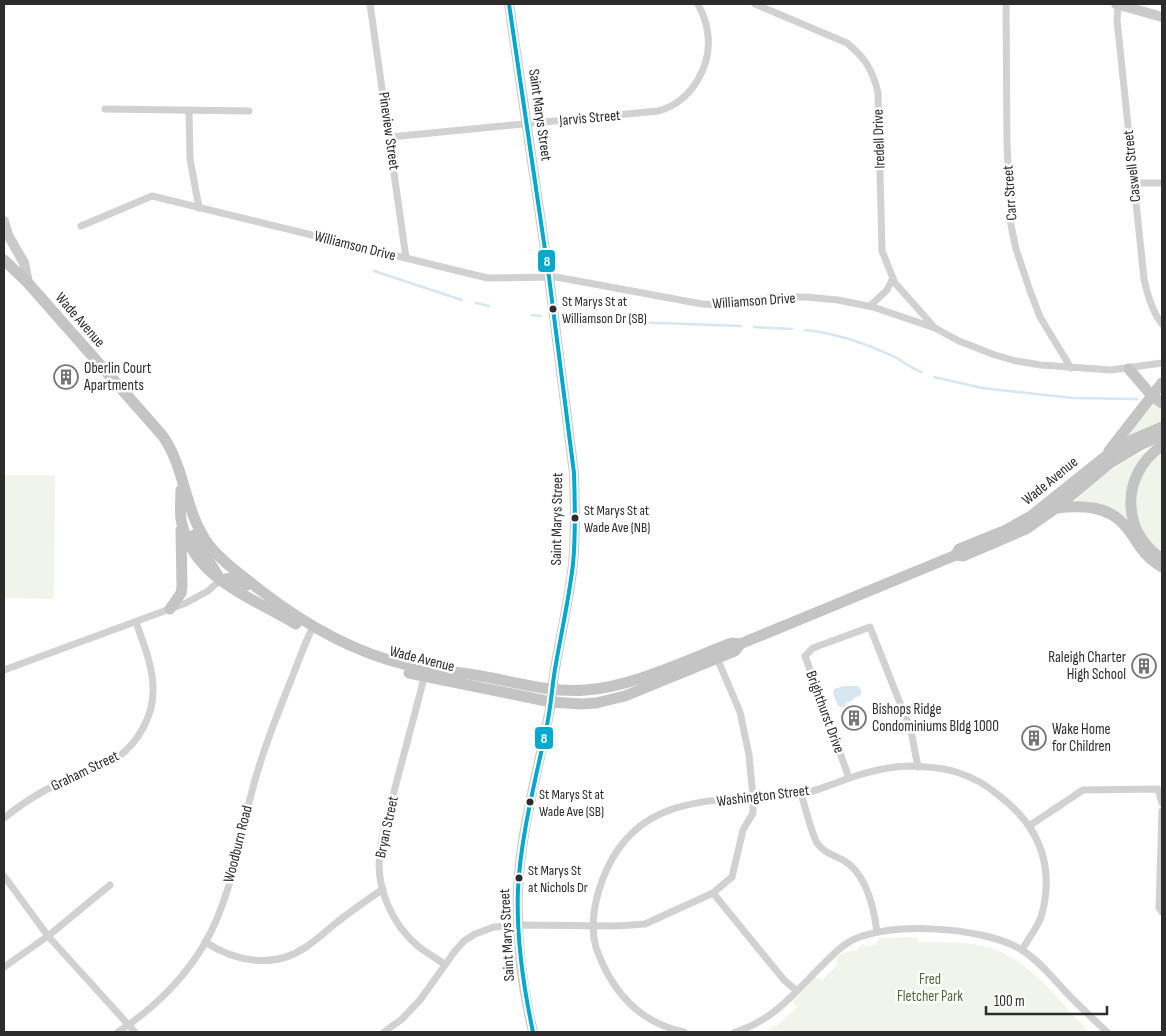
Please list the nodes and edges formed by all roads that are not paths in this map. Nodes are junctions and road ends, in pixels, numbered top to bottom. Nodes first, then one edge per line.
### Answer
1 (370, 4) edge
2 (509, 4) edge
3 (698, 4) edge
4 (755, 4) edge
5 (1006, 4) edge
6 (1117, 4) edge
7 (1162, 17) edge
8 (105, 109) dead end
9 (189, 110) junction
10 (249, 111) dead end
11 (526, 124) junction
12 (390, 137) junction
13 (1134, 183) junction
14 (1162, 183) edge
15 (199, 208) junction
16 (4, 221) edge
17 (81, 226) dead end
18 (406, 258) junction
19 (4, 260) edge
20 (549, 277) junction
21 (893, 278) junction
22 (28, 283) junction
23 (870, 306) junction
24 (1159, 313) edge
25 (1162, 324) edge
26 (935, 328) junction
27 (1162, 363) edge
28 (1071, 368) junction
29 (1129, 369) junction
30 (1162, 383) edge
31 (1152, 396) junction
32 (1162, 403) edge
33 (1162, 428) edge
34 (1162, 436) edge
35 (1162, 446) edge
36 (1106, 456) junction
37 (180, 476) junction
38 (1056, 508) junction
39 (191, 511) junction
40 (181, 524) junction
41 (956, 555) junction
42 (1162, 559) edge
43 (1162, 567) edge
44 (220, 580) junction
45 (269, 597) junction
46 (170, 609) junction
47 (136, 622) junction
48 (312, 630) junction
49 (740, 644) junction
50 (717, 658) junction
51 (4, 670) edge
52 (425, 673) junction
53 (552, 689) junction
54 (551, 702) junction
55 (918, 767) junction
56 (849, 778) junction
57 (802, 794) junction
58 (753, 797) junction
59 (1162, 803) edge
60 (1162, 811) edge
61 (4, 818) edge
62 (1029, 826) junction
63 (4, 876) edge
64 (110, 886) dead end
65 (383, 889) junction
66 (714, 893) junction
67 (1162, 912) edge
68 (519, 925) junction
69 (593, 926) junction
70 (877, 932) junction
71 (48, 936) junction
72 (205, 942) junction
73 (1022, 950) junction
74 (444, 964) junction
75 (4, 967) edge
76 (797, 991) junction
77 (128, 1025) junction
78 (118, 1032) edge
79 (135, 1032) edge
80 (384, 1032) edge
81 (534, 1032) edge
82 (684, 1032) edge
83 (735, 1032) edge
84 (1107, 1032) edge

1 - 12 street, Pineview Street
2 - 11 main road, Saint Marys Street
3 - 11 street, Jarvis Street
4 - 21 street, Iredell Drive
5 - 28 street, Carr Street
6 - 7 main road
6 - 13 street, Caswell Street
8 - 9 street
9 - 10 street
9 - 15 street
11 - 12 street, Jarvis Street
11 - 20 main road, Saint Marys Street
12 - 18 street, Pineview Street
13 - 14 street
13 - 24 street, Caswell Street
15 - 17 street, Williamson Drive
15 - 18 street, Williamson Drive
16 - 22 main road
18 - 20 street, Williamson Drive
19 - 22 main road, Wade Avenue
20 - 23 street, Williamson Drive
20 - 53 main road, Saint Marys Street
21 - 23 street
21 - 26 street, Iredell Drive
22 - 37 main road, Wade Avenue
23 - 26 street, Williamson Drive
24 - 25 street, Caswell Street
26 - 28 street, Williamson Drive
27 - 29 street, Williamson Drive
28 - 29 street, Williamson Drive
29 - 31 main road
30 - 31 main road
31 - 32 main road
31 - 36 main road
33 - 36 main road, Wade Avenue
34 - 38 main road, Wade Avenue
35 - 42 main road
36 - 41 main road, Wade Avenue
37 - 39 main road, Wade Avenue
37 - 40 main road, Wade Avenue
38 - 41 main road, Wade Avenue
38 - 43 main road
39 - 44 main road
39 - 45 main road, Wade Avenue
40 - 44 main road, Wade Avenue
40 - 46 main road
41 - 49 main road, Wade Avenue
44 - 45 main road
44 - 46 street
44 - 48 main road, Wade Avenue
45 - 48 main road, Wade Avenue
46 - 47 street
47 - 51 street
47 - 61 street, Graham Street
48 - 52 main road, Wade Avenue
48 - 72 street, Woodburn Road
49 - 50 main road, Wade Avenue
49 - 53 main road, Wade Avenue
50 - 54 main road, Wade Avenue
50 - 58 street
52 - 53 main road, Wade Avenue
52 - 54 main road, Wade Avenue
52 - 65 street, Bryan Street
53 - 54 main road, Saint Marys Street
54 - 68 main road, Saint Marys Street
55 - 56 street, Washington Street
55 - 56 street, Brighthurst Drive
55 - 62 street, Washington Street
56 - 57 street, Washington Street
57 - 58 street, Washington Street
57 - 70 street
58 - 66 street
58 - 69 street, Washington Street
59 - 62 street
60 - 67 street
62 - 73 street, Washington Street
63 - 71 street
64 - 71 street
65 - 72 street
65 - 74 street, Bryan Street
66 - 69 street
66 - 76 street
68 - 69 street
68 - 74 street
68 - 81 main road, Saint Marys Street
69 - 82 street, Washington Street
70 - 73 street
70 - 76 street
71 - 75 street
71 - 77 street
72 - 77 street, Woodburn Road
73 - 84 street
74 - 80 street
76 - 83 street
77 - 78 street, Woodburn Road
77 - 79 street

